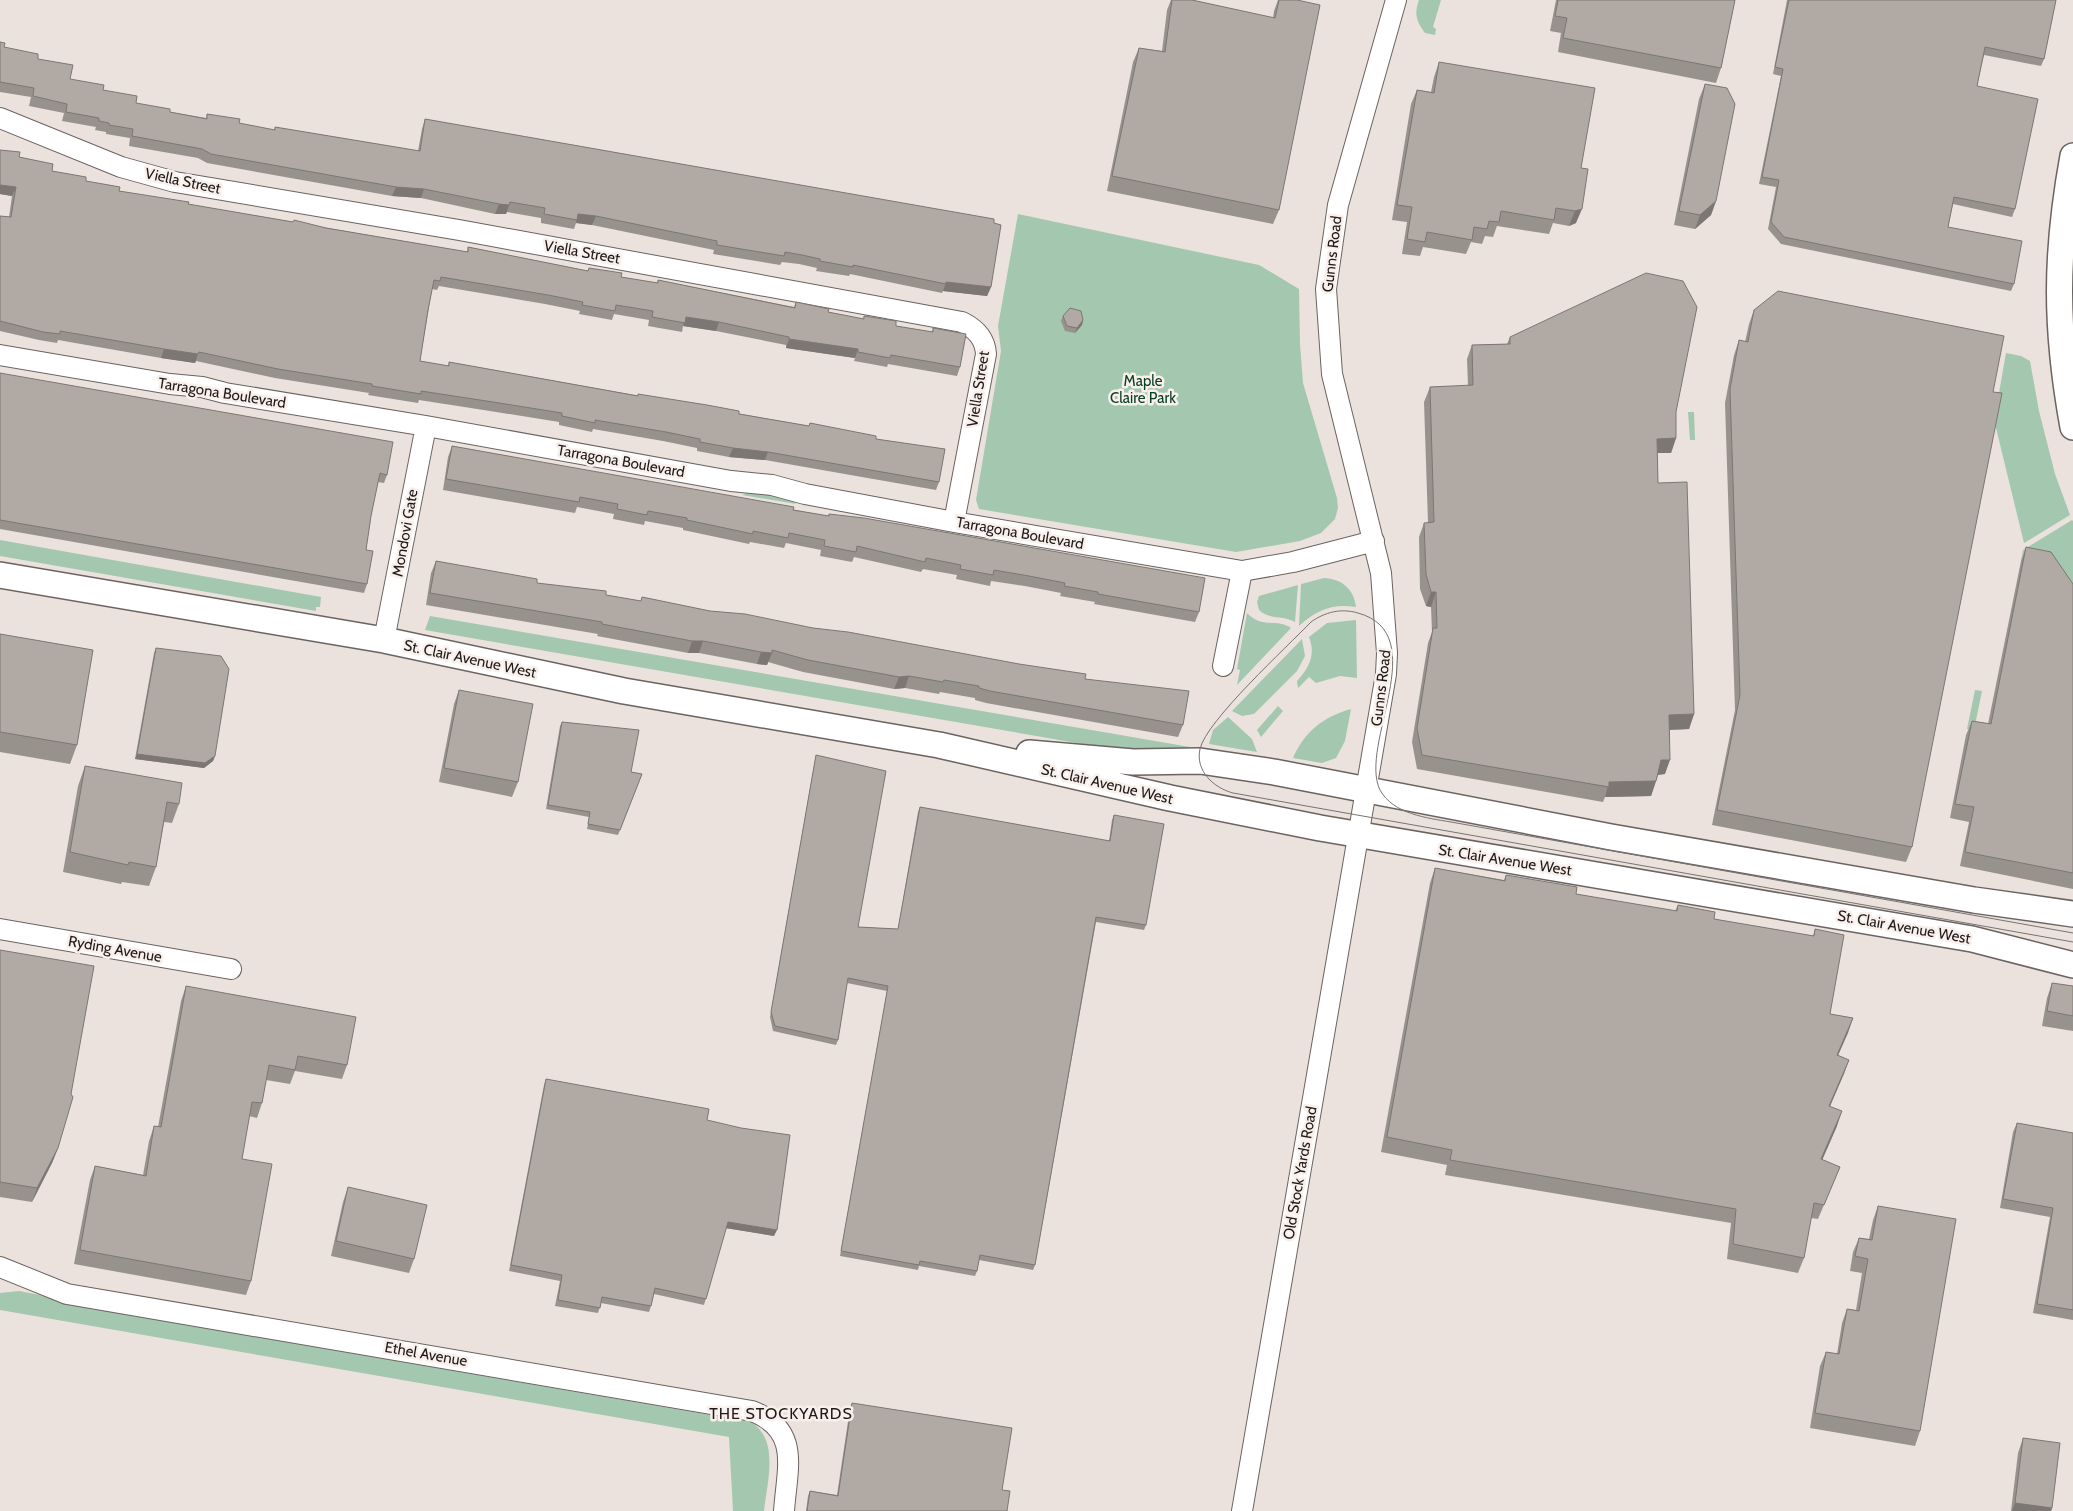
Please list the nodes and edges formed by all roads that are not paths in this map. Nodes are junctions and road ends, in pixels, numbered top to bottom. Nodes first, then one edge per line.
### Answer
1 (1396, 0) edge
2 (0, 118) edge
3 (2073, 156) edge
4 (2066, 330) edge
5 (0, 355) edge
6 (426, 426) junction
7 (2073, 427) edge
8 (954, 522) junction
9 (1374, 541) junction
10 (1242, 571) junction
11 (0, 575) edge
12 (384, 640) junction
13 (1224, 666) dead end
14 (939, 745) junction
15 (1366, 790) junction
16 (1359, 835) junction
17 (2073, 914) edge
18 (0, 929) edge
19 (2073, 965) edge
20 (231, 969) dead end
21 (0, 1266) edge
22 (784, 1511) edge
23 (1242, 1511) edge

1 - 9 street, Gunns Road
2 - 8 street, Viella Street
3 - 4 main road
4 - 7 main road
5 - 6 street, Tarragona Boulevard
6 - 8 street, Tarragona Boulevard
6 - 12 street, Mondovi Gate
8 - 10 street, Tarragona Boulevard
9 - 10 street
9 - 15 street, Gunns Road
10 - 13 street
11 - 12 main road, St. Clair Avenue West
12 - 14 main road, St. Clair Avenue West
14 - 15 main road, St. Clair Avenue West
14 - 16 main road, St. Clair Avenue West
15 - 16 street, Gunns Road
15 - 17 main road, St. Clair Avenue West
16 - 19 main road, St. Clair Avenue West
16 - 23 street, Old Stock Yards Road
18 - 20 street, Ryding Avenue
21 - 22 street, Ethel Avenue

